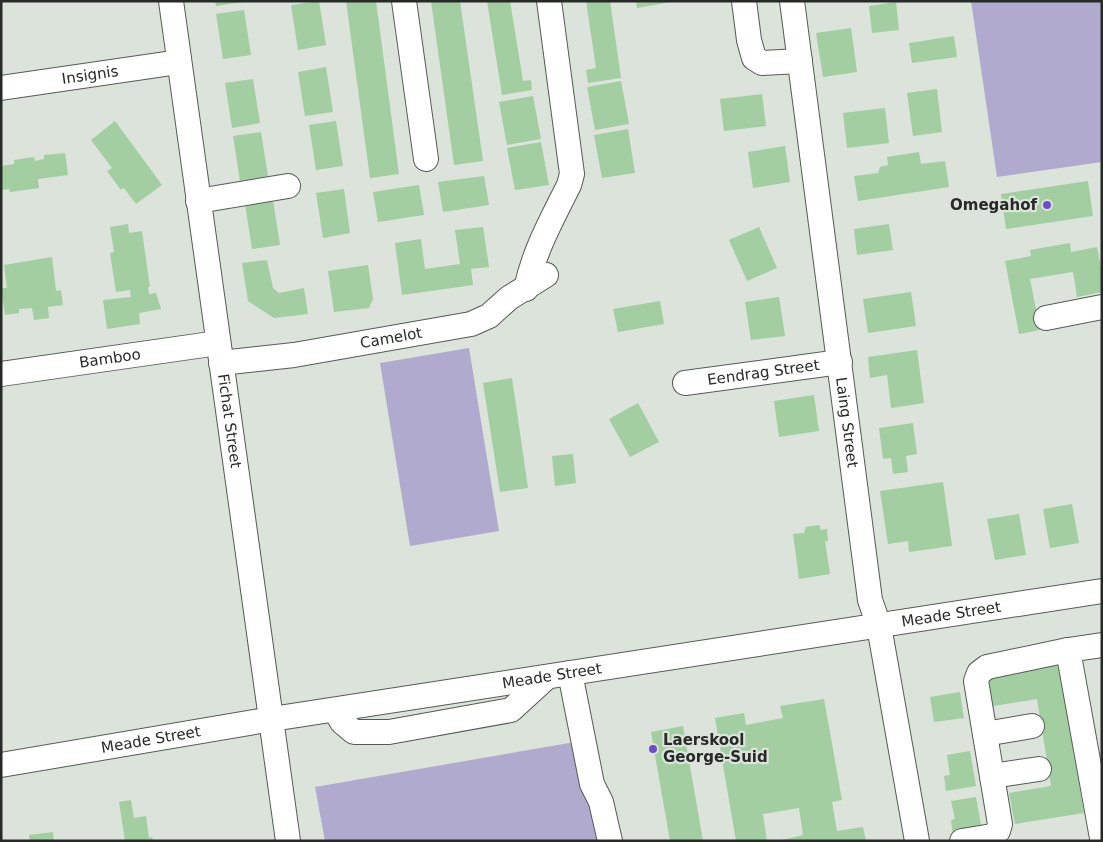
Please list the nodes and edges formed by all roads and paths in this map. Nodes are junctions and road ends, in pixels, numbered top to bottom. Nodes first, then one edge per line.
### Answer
1 (171, 1) edge
2 (404, 1) edge
3 (549, 1) edge
4 (744, 1) edge
5 (792, 1) edge
6 (800, 61) junction
7 (178, 62) junction
8 (1, 88) edge
9 (426, 159) dead end
10 (288, 186) dead end
11 (198, 200) junction
12 (546, 275) dead end
13 (526, 290) junction
14 (1102, 308) edge
15 (1046, 318) dead end
16 (220, 353) junction
17 (840, 362) junction
18 (1, 374) edge
19 (685, 383) dead end
20 (1102, 590) edge
21 (879, 626) junction
22 (1102, 645) edge
23 (1068, 650) junction
24 (570, 673) junction
25 (272, 720) junction
26 (1032, 726) dead end
27 (985, 734) junction
28 (1, 765) edge
29 (1039, 769) dead end
30 (992, 776) junction
31 (1102, 838) edge
32 (288, 841) edge
33 (610, 841) edge
34 (917, 841) edge
35 (962, 841) edge

1 - 7 street, Fichat Street
2 - 9 street
3 - 13 street
4 - 6 street
5 - 6 street, Laing Street
6 - 17 street, Laing Street
7 - 8 street, Insignis
7 - 11 street, Fichat Street
10 - 11 street
11 - 16 street, Fichat Street
12 - 13 street, Camelot
13 - 16 street, Camelot
14 - 15 street
16 - 18 street, Bamboo
16 - 25 street, Fichat Street
17 - 19 street, Eendrag Street
17 - 21 street, Laing Street
20 - 21 street, Meade Street
21 - 24 street, Meade Street
21 - 34 street, Laing Street
22 - 23 street
23 - 27 street
23 - 31 street
24 - 25 street, Meade Street
24 - 33 street
25 - 28 street, Meade Street
25 - 32 street, Fichat Street
26 - 27 street
27 - 30 street
29 - 30 street
30 - 35 street

